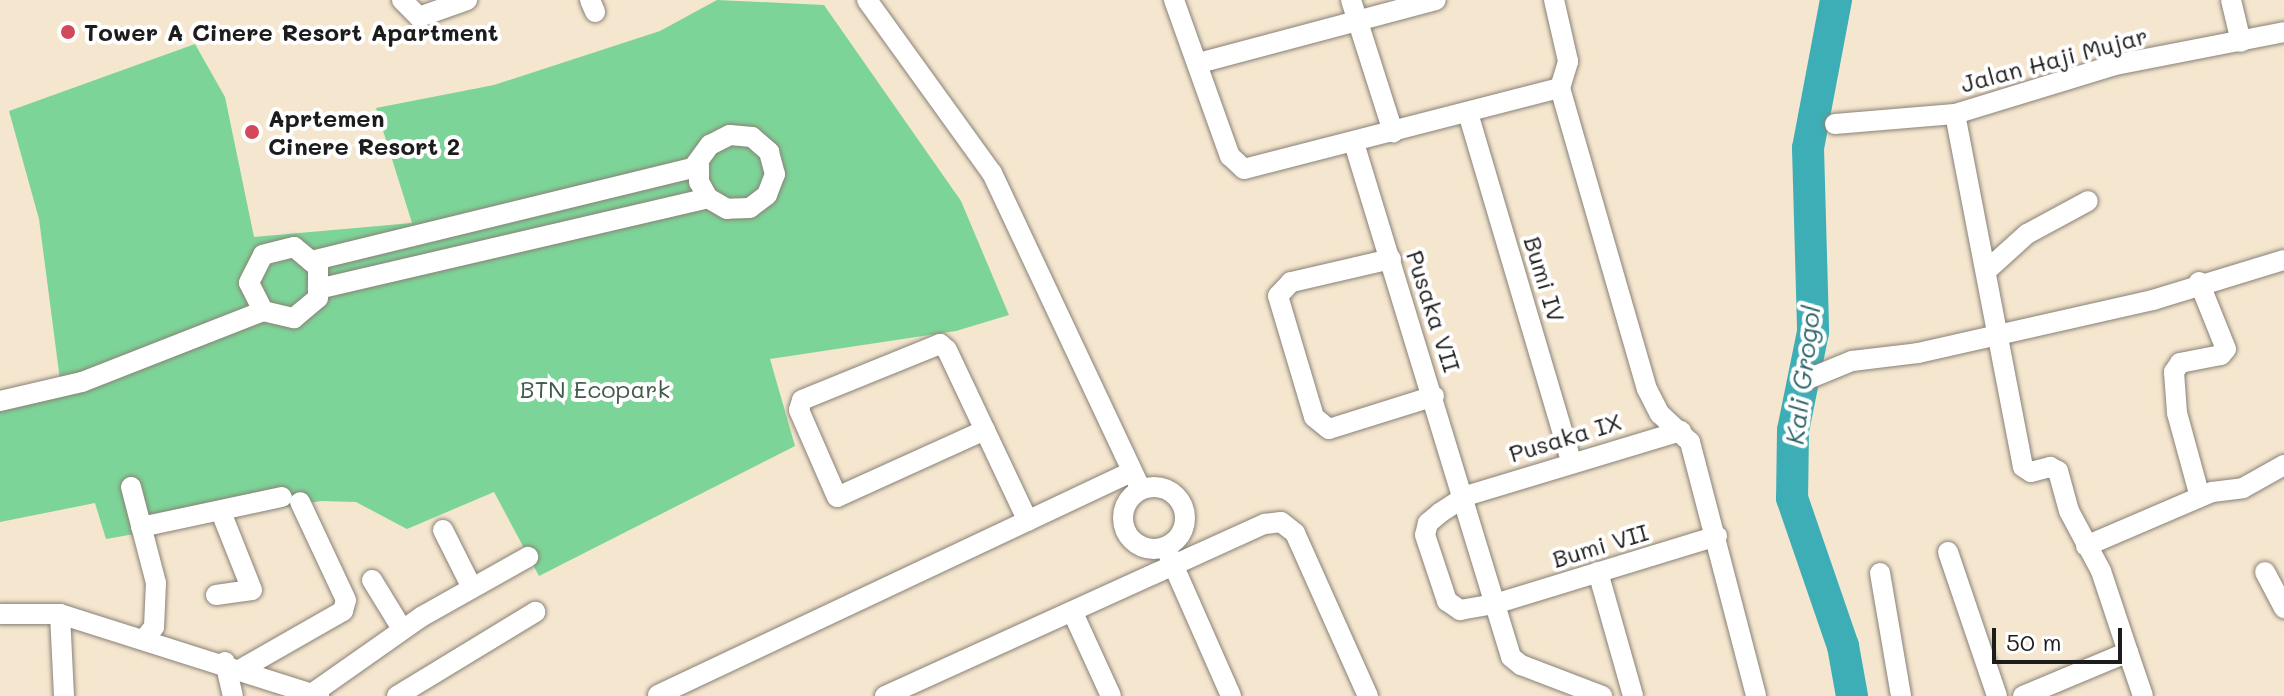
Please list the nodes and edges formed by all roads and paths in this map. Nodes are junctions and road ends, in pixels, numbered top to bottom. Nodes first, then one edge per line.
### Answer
1 (402, 0) edge
2 (467, 0) edge
3 (867, 0) edge
4 (1174, 0) edge
5 (1351, 0) edge
6 (1436, 0) edge
7 (1554, 0) edge
8 (2231, 0) edge
9 (1358, 22) junction
10 (2284, 32) edge
11 (2241, 42) junction
12 (1199, 63) junction
13 (1560, 88) junction
14 (1468, 113) junction
15 (1955, 114) junction
16 (1835, 124) dead end
17 (1393, 132) junction
18 (1354, 143) junction
19 (699, 165) junction
20 (708, 198) junction
21 (2088, 201) dead end
22 (380, 244) junction
23 (1391, 259) junction
24 (2284, 260) edge
25 (311, 261) junction
26 (1986, 271) junction
27 (387, 272) junction
28 (2199, 282) junction
29 (318, 289) junction
30 (263, 311) junction
31 (2000, 333) junction
32 (1808, 379) dead end
33 (1434, 396) junction
34 (0, 401) edge
35 (985, 430) junction
36 (1681, 431) junction
37 (1571, 461) junction
38 (2284, 465) edge
39 (1135, 481) junction
40 (131, 487) dead end
41 (1466, 496) junction
42 (2200, 497) junction
43 (221, 512) junction
44 (1028, 521) junction
45 (141, 527) junction
46 (443, 530) dead end
47 (1717, 536) junction
48 (2086, 546) junction
49 (1948, 552) dead end
50 (528, 557) dead end
51 (1169, 557) junction
52 (1598, 572) junction
53 (2265, 572) dead end
54 (1880, 573) dead end
55 (372, 580) dead end
56 (471, 586) junction
57 (216, 595) dead end
58 (1498, 603) junction
59 (2284, 608) edge
60 (535, 612) dead end
61 (1073, 613) junction
62 (0, 614) edge
63 (60, 614) junction
64 (402, 629) junction
65 (145, 638) junction
66 (2128, 652) junction
67 (234, 665) junction
68 (316, 694) edge
69 (658, 695) edge
70 (64, 696) edge
71 (233, 696) edge
72 (397, 696) edge
73 (885, 696) edge
74 (1111, 696) edge
75 (1231, 696) edge
76 (1368, 696) edge
77 (1602, 696) edge
78 (1633, 696) edge
79 (1756, 696) edge
80 (1901, 696) edge
81 (1997, 696) edge
82 (2023, 696) edge
83 (2143, 696) edge

1 - 2 street
3 - 39 street
4 - 12 street
5 - 9 street
6 - 9 street
7 - 13 street
8 - 11 street
9 - 12 street
9 - 17 street
10 - 11 street, Jalan Haji Mujar
11 - 15 street, Jalan Haji Mujar
12 - 18 street
13 - 14 street
13 - 36 street
14 - 17 street
14 - 37 street, Bumi IV
15 - 16 street, Jalan Haji Mujar
15 - 26 street
17 - 18 street
18 - 23 street, Pusaka VII
19 - 20 street
19 - 20 street
19 - 22 street
20 - 27 street
21 - 26 street
22 - 25 street
22 - 27 street
23 - 33 street, Pusaka VII
23 - 33 street
24 - 28 street
25 - 29 street
25 - 30 street
26 - 31 street
27 - 29 street
28 - 31 street
28 - 42 street
29 - 30 street
30 - 34 street
31 - 32 street
31 - 48 street
33 - 41 street, Pusaka VII
35 - 35 street
35 - 44 street
36 - 37 street, Pusaka IX
36 - 47 street
37 - 41 street, Pusaka IX
38 - 42 street
39 - 44 street
39 - 51 street
39 - 51 street
40 - 45 street
41 - 58 street, Pusaka VII
41 - 58 street, Pusaka IX
42 - 48 street
43 - 45 street
43 - 57 street
43 - 67 street
44 - 69 street
45 - 65 street
46 - 56 street
47 - 52 street, Bumi VII
47 - 79 street
48 - 66 street
49 - 81 street
50 - 56 street
51 - 61 street
51 - 75 street
51 - 76 street
52 - 58 street, Bumi VII
52 - 78 street
53 - 59 street
54 - 80 street
55 - 64 street
56 - 64 street
58 - 77 street, Pusaka VII
60 - 72 street
61 - 73 street
61 - 74 street
62 - 63 street
63 - 65 street
63 - 70 street
64 - 68 street
65 - 67 street
66 - 82 street
66 - 83 street
67 - 68 street
67 - 71 street

